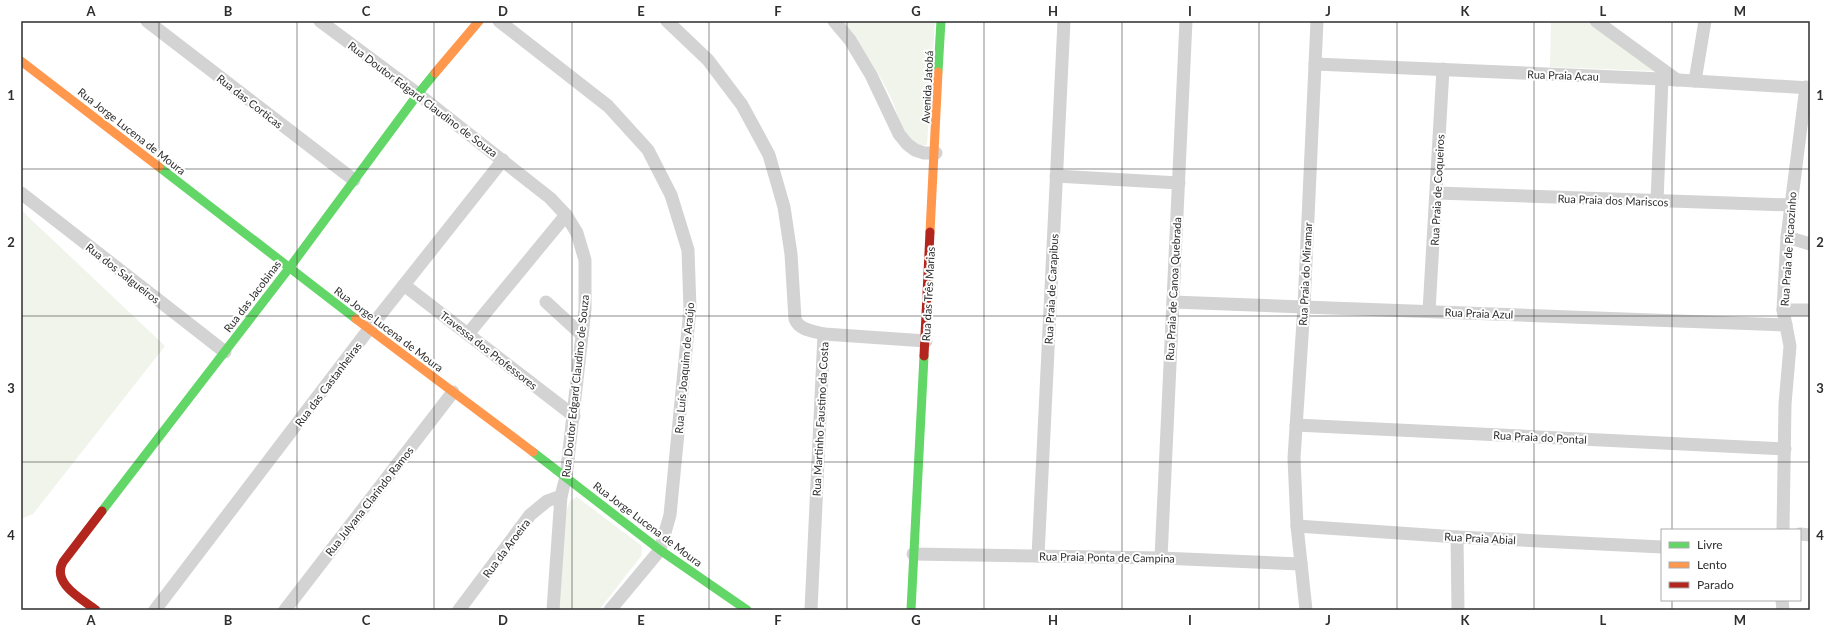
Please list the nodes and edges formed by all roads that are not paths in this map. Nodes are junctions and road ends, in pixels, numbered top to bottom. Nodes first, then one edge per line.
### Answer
1 (147, 21) edge
2 (320, 21) edge
3 (479, 21) edge
4 (499, 21) edge
5 (667, 21) edge
6 (834, 21) edge
7 (941, 21) edge
8 (1064, 21) edge
9 (1186, 21) edge
10 (1317, 21) edge
11 (1596, 21) edge
12 (1705, 21) edge
13 (21, 61) edge
14 (1315, 64) junction
15 (1443, 69) junction
16 (1662, 79) junction
17 (1677, 80) junction
18 (1696, 82) junction
19 (1808, 87) edge
20 (418, 94) junction
21 (936, 153) junction
22 (503, 160) junction
23 (1056, 176) junction
24 (354, 180) junction
25 (1179, 183) junction
26 (21, 193) edge
27 (1437, 193) junction
28 (1657, 201) junction
29 (1790, 206) junction
30 (566, 215) junction
31 (1787, 237) junction
32 (1810, 244) edge
33 (290, 267) junction
34 (404, 285) junction
35 (546, 302) dead end
36 (1173, 302) junction
37 (1304, 306) junction
38 (1784, 310) junction
39 (1810, 310) edge
40 (1429, 311) junction
41 (1786, 325) junction
42 (370, 330) junction
43 (468, 334) junction
44 (582, 334) junction
45 (824, 334) junction
46 (926, 341) junction
47 (225, 352) junction
48 (453, 392) junction
49 (574, 416) junction
50 (1296, 425) junction
51 (1785, 449) junction
52 (566, 477) junction
53 (561, 496) junction
54 (1297, 526) junction
55 (1782, 529) edge
56 (1457, 538) junction
57 (1661, 547) edge
58 (660, 550) junction
59 (913, 554) junction
60 (1038, 556) junction
61 (1161, 558) junction
62 (1301, 564) junction
63 (96, 610) edge
64 (155, 610) edge
65 (285, 610) edge
66 (459, 610) edge
67 (553, 610) edge
68 (610, 610) edge
69 (747, 610) edge
70 (811, 610) edge
71 (911, 610) edge
72 (1306, 610) edge
73 (1458, 610) edge

1 - 24 street, Rua das Corticas
2 - 20 street, Rua Doutor Edgard Claudino de Souza
3 - 20 street, Rua das Jacobinas
4 - 58 street, Rua Luís Joaquim de Araújo
5 - 45 street, Rua Martinho Faustino da Costa
6 - 21 street
7 - 21 street, Avenida Jatobá
8 - 23 street, Rua Praia de Carapibus
9 - 25 street, Rua Praia de Canoa Quebrada
10 - 14 street, Rua Praia do Miramar
11 - 17 street
12 - 18 street
13 - 33 street, Rua Jorge Lucena de Moura
14 - 15 street, Rua Praia Acau
14 - 37 street, Rua Praia do Miramar
15 - 16 street, Rua Praia Acau
15 - 27 street, Rua Praia de Coqueiros
16 - 17 street, Rua Praia Acau
16 - 28 street
17 - 18 street, Rua Praia Acau
18 - 19 street, Rua Praia Acau
19 - 29 street, Rua Praia de Picaozinho
20 - 22 street, Rua Doutor Edgard Claudino de Souza
20 - 24 street, Rua das Jacobinas
21 - 46 street, Rua das Três Marias
22 - 30 street, Rua Doutor Edgard Claudino de Souza
22 - 34 street, Rua das Castanheiras
23 - 25 street
23 - 60 street, Rua Praia de Carapibus
24 - 33 street, Rua das Jacobinas
25 - 36 street, Rua Praia de Canoa Quebrada
26 - 47 street, Rua dos Salgueiros
27 - 28 street, Rua Praia dos Mariscos
27 - 40 street, Rua Praia de Coqueiros
28 - 29 street, Rua Praia dos Mariscos
29 - 31 street, Rua Praia de Picaozinho
30 - 43 street
30 - 44 street, Rua Doutor Edgard Claudino de Souza
31 - 32 street
31 - 38 street, Rua Praia de Picaozinho
33 - 42 street, Rua Jorge Lucena de Moura
33 - 47 street, Rua das Jacobinas
34 - 42 street, Rua das Castanheiras
34 - 43 street, Travessa dos Professores
35 - 44 street
36 - 37 street, Rua Praia Azul
36 - 61 street, Rua Praia de Canoa Quebrada
37 - 40 street, Rua Praia Azul
37 - 50 street, Rua Praia do Miramar
38 - 39 street
38 - 41 street, Rua Praia de Picaozinho
40 - 41 street, Rua Praia Azul
41 - 51 street, Rua Praia de Picaozinho
42 - 48 street, Rua Jorge Lucena de Moura
42 - 64 street, Rua das Castanheiras
43 - 49 street, Travessa dos Professores
44 - 49 street, Rua Doutor Edgard Claudino de Souza
45 - 46 street
45 - 70 street, Rua Martinho Faustino da Costa
46 - 59 street, Rua das Três Marias
47 - 63 street, Rua das Jacobinas
48 - 52 street, Rua Jorge Lucena de Moura
48 - 65 street, Rua Julyana Clarindo Ramos
49 - 52 street, Rua Doutor Edgard Claudino de Souza
50 - 51 street, Rua Praia do Pontal
50 - 54 street, Rua Praia do Miramar
51 - 55 street, Rua Praia de Picaozinho
52 - 53 street, Rua Doutor Edgard Claudino de Souza
52 - 58 street, Rua Jorge Lucena de Moura
53 - 66 street, Rua da Aroeira
53 - 67 street, Rua Doutor Edgard Claudino de Souza
54 - 56 street, Rua Praia Abial
54 - 62 street, Rua Praia do Miramar
56 - 57 street, Rua Praia Abial
56 - 73 street
58 - 68 street
58 - 69 street, Rua Jorge Lucena de Moura
59 - 60 street, Rua Praia Ponta de Campina
59 - 71 street, Rua das Três Marias
60 - 61 street, Rua Praia Ponta de Campina
61 - 62 street, Rua Praia Ponta de Campina
62 - 72 street, Rua Praia do Miramar

